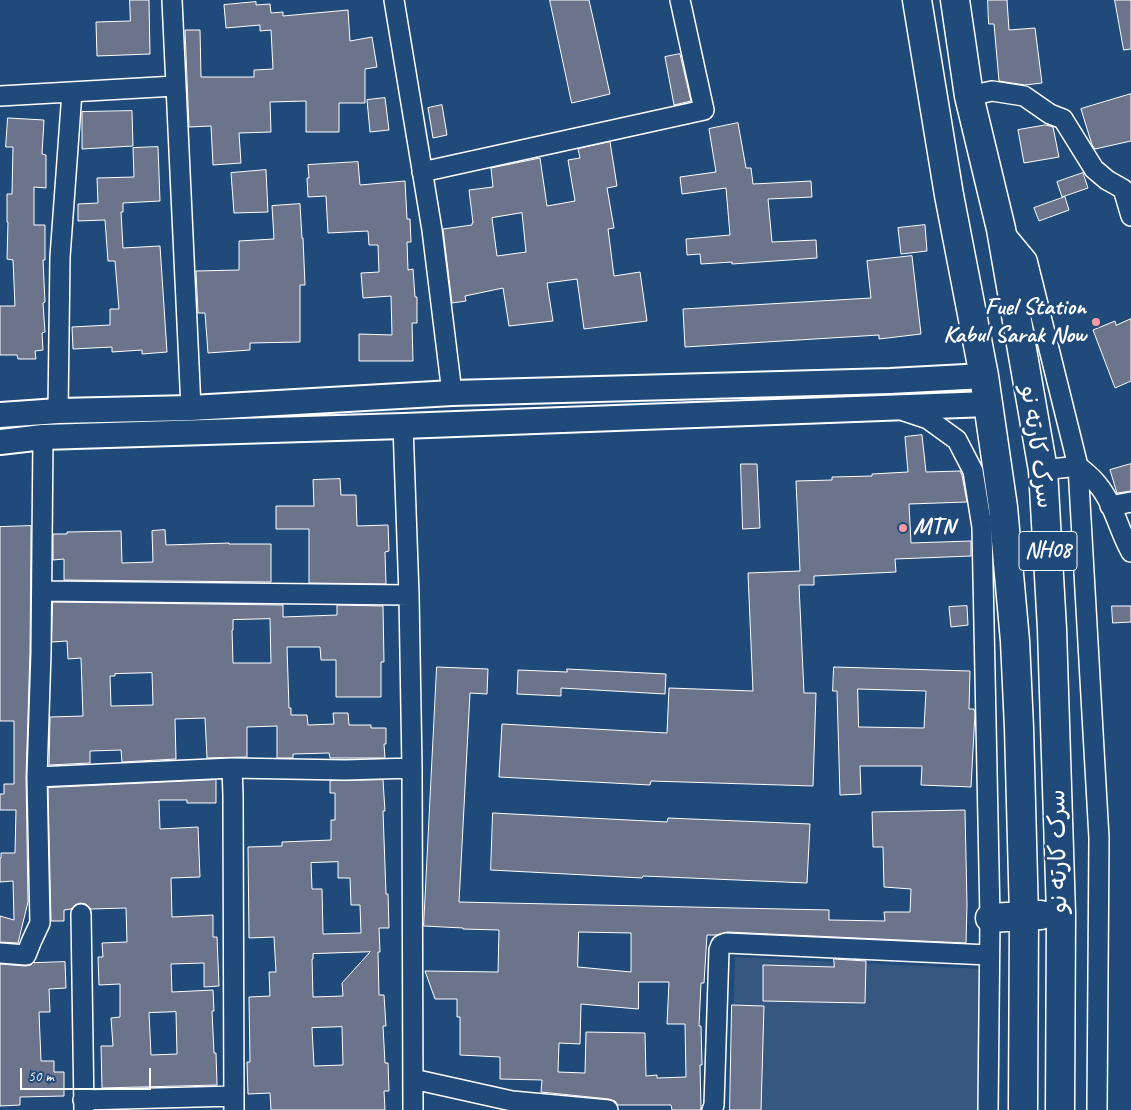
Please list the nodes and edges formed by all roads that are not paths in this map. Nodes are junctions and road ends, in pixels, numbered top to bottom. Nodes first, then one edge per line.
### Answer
1 (172, 0) edge
2 (394, 0) edge
3 (680, 0) edge
4 (917, 0) edge
5 (955, 0) edge
6 (175, 86) junction
7 (72, 92) junction
8 (0, 96) edge
9 (968, 96) junction
10 (422, 172) junction
11 (1131, 216) edge
12 (1001, 229) junction
13 (984, 376) junction
14 (890, 381) junction
15 (452, 393) junction
16 (988, 404) junction
17 (191, 408) junction
18 (892, 408) junction
19 (58, 411) junction
20 (0, 415) edge
21 (403, 426) junction
22 (42, 437) junction
23 (0, 442) edge
24 (1078, 466) junction
25 (1043, 470) junction
26 (1131, 502) edge
27 (1110, 506) junction
28 (1131, 552) edge
29 (42, 591) junction
30 (409, 595) junction
31 (1056, 727) junction
32 (1019, 728) junction
33 (232, 768) junction
34 (412, 768) junction
35 (37, 777) junction
36 (81, 914) dead end
37 (1061, 914) junction
38 (1024, 916) junction
39 (990, 918) junction
40 (0, 953) edge
41 (989, 956) junction
42 (413, 1079) junction
43 (234, 1103) edge
44 (84, 1105) edge
45 (413, 1110) edge
46 (608, 1110) edge
47 (712, 1110) edge
48 (988, 1110) edge
49 (1023, 1110) edge
50 (1060, 1110) edge
51 (1097, 1110) edge

1 - 6 street
2 - 10 street
3 - 10 street
4 - 13 highway, سرک کارته نو / NH08
5 - 9 highway, سرک کارته نو / NH08
6 - 7 street
6 - 17 street
7 - 8 street
7 - 19 street
9 - 11 street
9 - 12 highway, سرک کارته نو / NH08
10 - 15 street
12 - 24 street
12 - 25 highway, سرک کارته نو / NH08
13 - 14 main road
13 - 16 highway, سرک کارته نو / NH08
14 - 15 main road
14 - 18 main road
15 - 17 main road
16 - 18 main road
16 - 32 highway, سرک کارته نو / NH08
17 - 19 main road
18 - 21 main road
18 - 39 street
19 - 20 main road
21 - 22 main road
21 - 30 street
22 - 23 main road
22 - 29 street
24 - 25 street
24 - 27 street
24 - 51 street
25 - 31 highway, سرک کارته نو / NH08
26 - 27 street
27 - 28 street
29 - 30 street
29 - 35 street
30 - 34 street
31 - 32 highway
31 - 37 highway, سرک کارته نو / NH08
32 - 38 highway, سرک کارته نو / NH08
33 - 34 street
33 - 35 street
33 - 43 street
34 - 42 street
35 - 40 street
36 - 44 street
37 - 38 highway
37 - 50 highway, سرک کارته نو / NH08
38 - 39 highway
38 - 49 highway, سرک کارته نو / NH08
39 - 41 street
41 - 47 street
41 - 48 street
42 - 45 street
42 - 46 street
43 - 44 street

